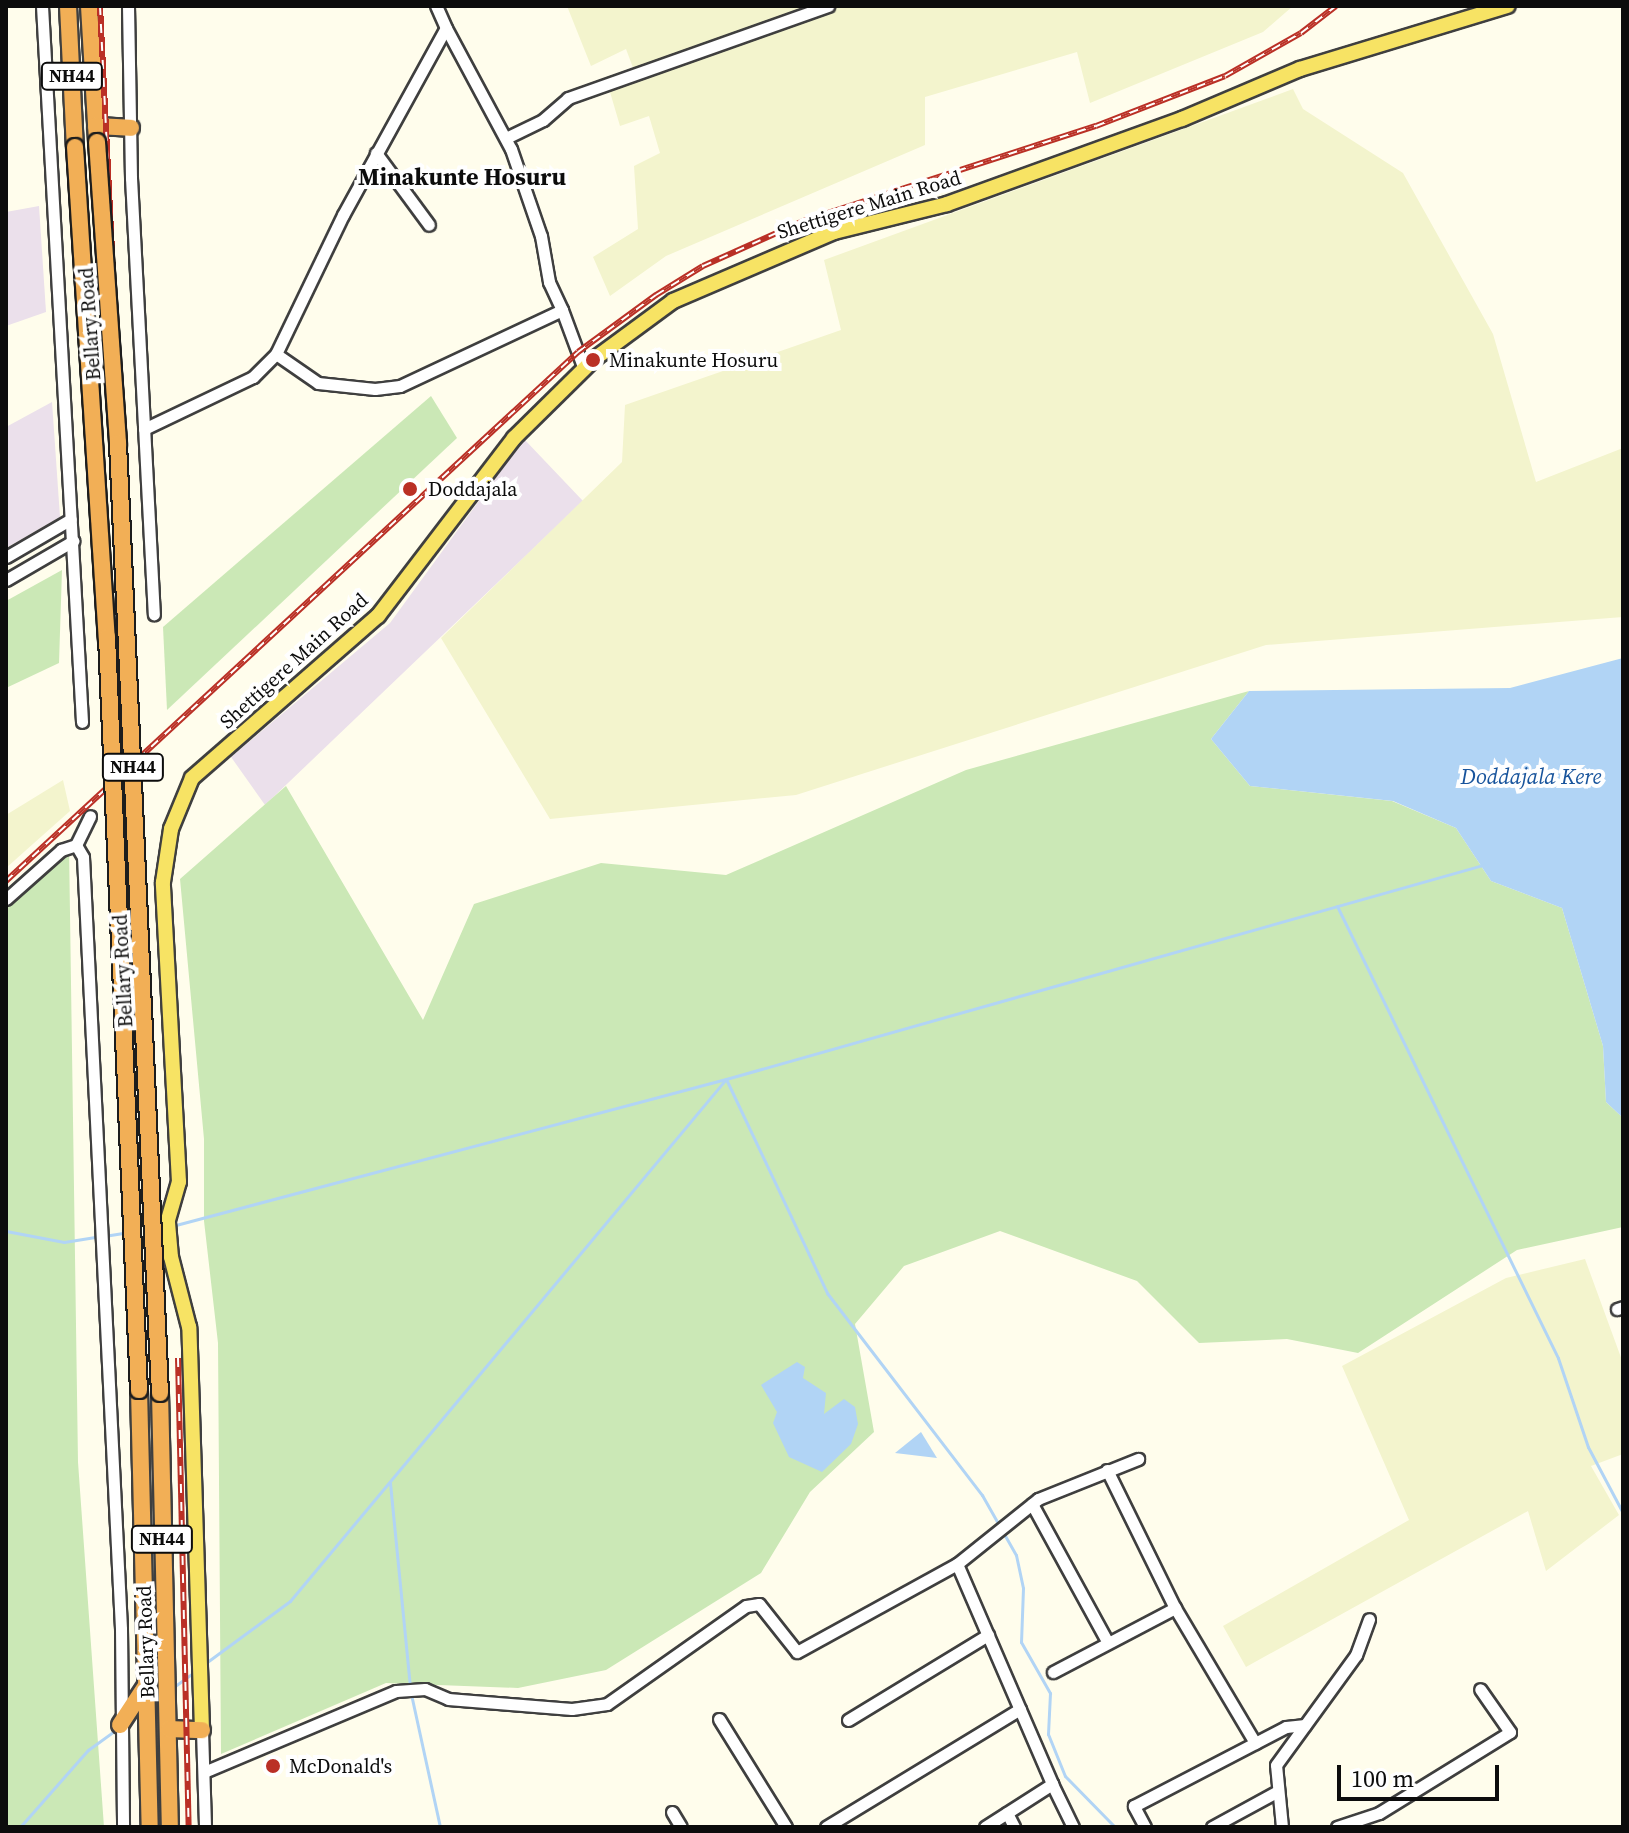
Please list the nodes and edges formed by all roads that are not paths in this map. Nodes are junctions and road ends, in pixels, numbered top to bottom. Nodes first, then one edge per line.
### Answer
1 (42, 6) edge
2 (68, 6) edge
3 (89, 6) edge
4 (128, 6) edge
5 (436, 6) edge
6 (828, 6) edge
7 (1508, 6) edge
8 (446, 28) junction
9 (131, 128) junction
10 (97, 134) junction
11 (506, 138) junction
12 (376, 153) junction
13 (429, 225) dead end
14 (562, 310) junction
15 (276, 354) junction
16 (584, 369) junction
17 (144, 429) junction
18 (71, 519) junction
19 (73, 541) junction
20 (6, 557) edge
21 (6, 580) edge
22 (154, 614) dead end
23 (82, 722) dead end
24 (90, 816) dead end
25 (76, 845) junction
26 (6, 899) edge
27 (1138, 1459) dead end
28 (1107, 1470) junction
29 (1032, 1504) junction
30 (957, 1564) junction
31 (1175, 1608) junction
32 (1369, 1619) dead end
33 (988, 1635) junction
34 (1107, 1641) junction
35 (1053, 1672) dead end
36 (1480, 1689) dead end
37 (146, 1701) junction
38 (1020, 1709) junction
39 (719, 1719) dead end
40 (848, 1720) dead end
41 (1305, 1725) junction
42 (120, 1727) junction
43 (169, 1729) junction
44 (202, 1730) junction
45 (1255, 1743) junction
46 (204, 1772) junction
47 (1052, 1784) junction
48 (1278, 1791) junction
49 (672, 1812) dead end
50 (1007, 1813) junction
51 (123, 1827) edge
52 (150, 1827) edge
53 (170, 1827) edge
54 (205, 1827) edge
55 (681, 1827) edge
56 (786, 1827) edge
57 (826, 1827) edge
58 (985, 1827) edge
59 (1014, 1827) edge
60 (1073, 1827) edge
61 (1145, 1827) edge
62 (1212, 1827) edge
63 (1282, 1827) edge
64 (1337, 1827) edge

1 - 18 street
2 - 37 highway, Bellary Road / NH44, bridge
3 - 10 highway, NH44
4 - 9 street
5 - 8 street
6 - 11 street
7 - 16 main road, Shettigere Main Road
8 - 11 street
8 - 12 street
9 - 10 highway
9 - 17 street
10 - 43 highway, Bellary Road / NH44, bridge
11 - 14 street
12 - 13 street
12 - 15 street
14 - 15 street
14 - 16 street
15 - 17 street
16 - 44 main road, Shettigere Main Road
17 - 22 street
18 - 19 street
18 - 20 street
19 - 21 street
19 - 23 street
24 - 25 street
25 - 26 street
25 - 42 street
27 - 28 street
28 - 29 street
28 - 31 street
29 - 30 street
29 - 34 street
30 - 33 street
30 - 46 street
31 - 34 street
31 - 45 street
32 - 41 street
33 - 38 street
33 - 40 street
34 - 35 street
36 - 64 street
37 - 42 highway
37 - 52 highway, NH44
38 - 47 street
38 - 57 street
39 - 56 street
41 - 45 street
41 - 48 street
42 - 51 street
43 - 44 highway
43 - 53 highway, Bellary Road / NH44
44 - 46 street
45 - 61 street
46 - 54 street
47 - 50 street
47 - 60 street
48 - 62 street
48 - 63 street
49 - 55 street
50 - 58 street
50 - 59 street

